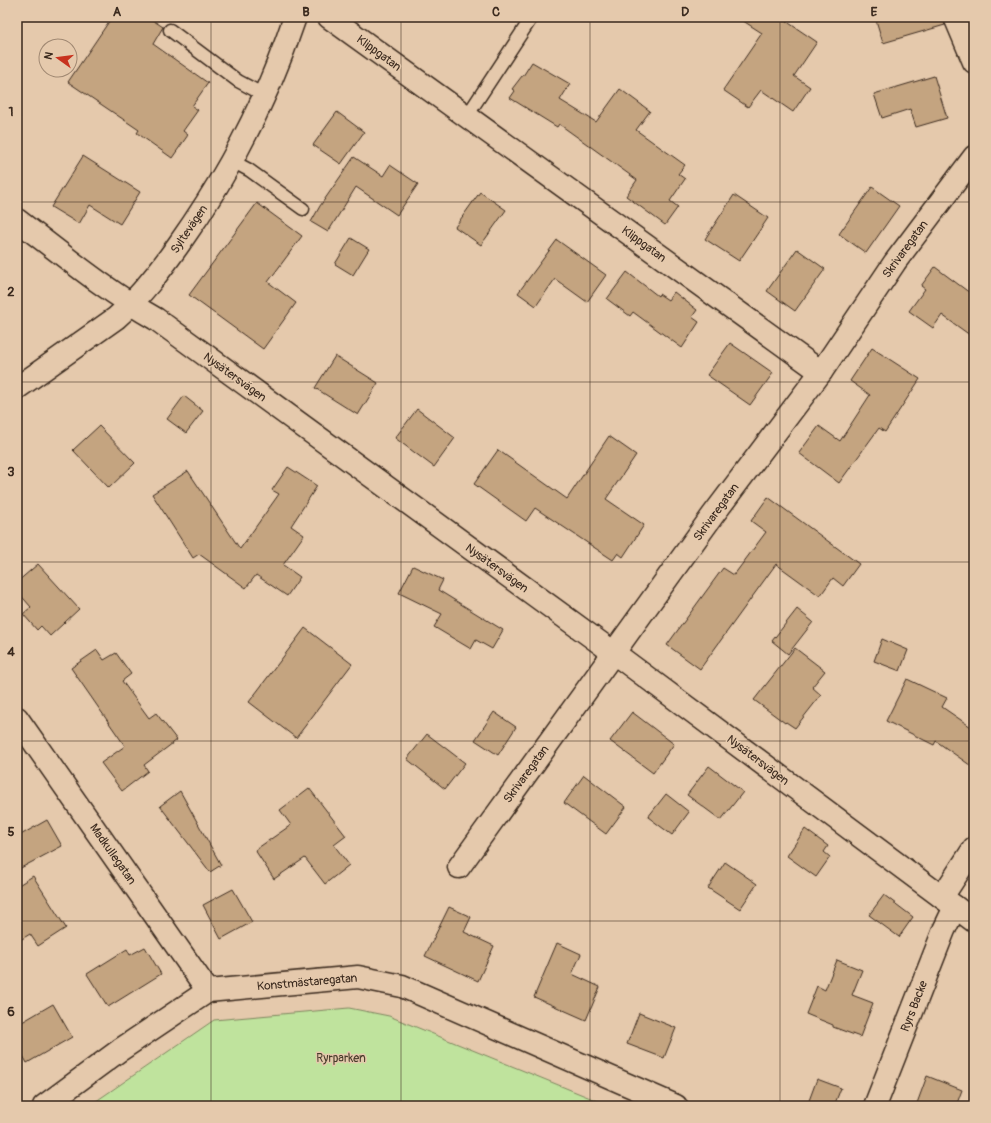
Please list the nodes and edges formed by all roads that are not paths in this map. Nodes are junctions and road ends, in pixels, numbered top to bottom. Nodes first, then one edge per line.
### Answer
1 (295, 17) edge
2 (329, 17) edge
3 (532, 17) edge
4 (955, 17) edge
5 (170, 30) dead end
6 (974, 62) edge
7 (264, 95) junction
8 (467, 116) junction
9 (974, 157) edge
10 (232, 161) junction
11 (303, 209) dead end
12 (17, 220) edge
13 (131, 305) junction
14 (821, 372) junction
15 (17, 388) edge
16 (614, 654) junction
17 (17, 718) edge
18 (974, 848) edge
19 (459, 867) dead end
20 (949, 902) junction
21 (974, 921) edge
22 (208, 991) junction
23 (44, 1106) edge
24 (676, 1106) edge
25 (875, 1106) edge

1 - 7 street, Syltevägen
2 - 8 street, Klippgatan
3 - 8 lane
4 - 6 street
5 - 7 lane
7 - 10 street, Syltevägen
8 - 14 street, Klippgatan
9 - 14 street, Skrivaregatan
10 - 11 lane
10 - 13 street, Syltevägen
12 - 13 street, Nysätersvägen
13 - 15 street, Syltevägen
13 - 16 street, Nysätersvägen
14 - 16 street, Skrivaregatan
16 - 19 street, Skrivaregatan
16 - 20 street, Nysätersvägen
17 - 22 street, Madkullegatan
18 - 20 street, Ryrs Backe
20 - 21 street, Nysätersvägen
20 - 25 street, Ryrs Backe
22 - 23 street, Konstmästaregatan
22 - 24 street, Konstmästaregatan

